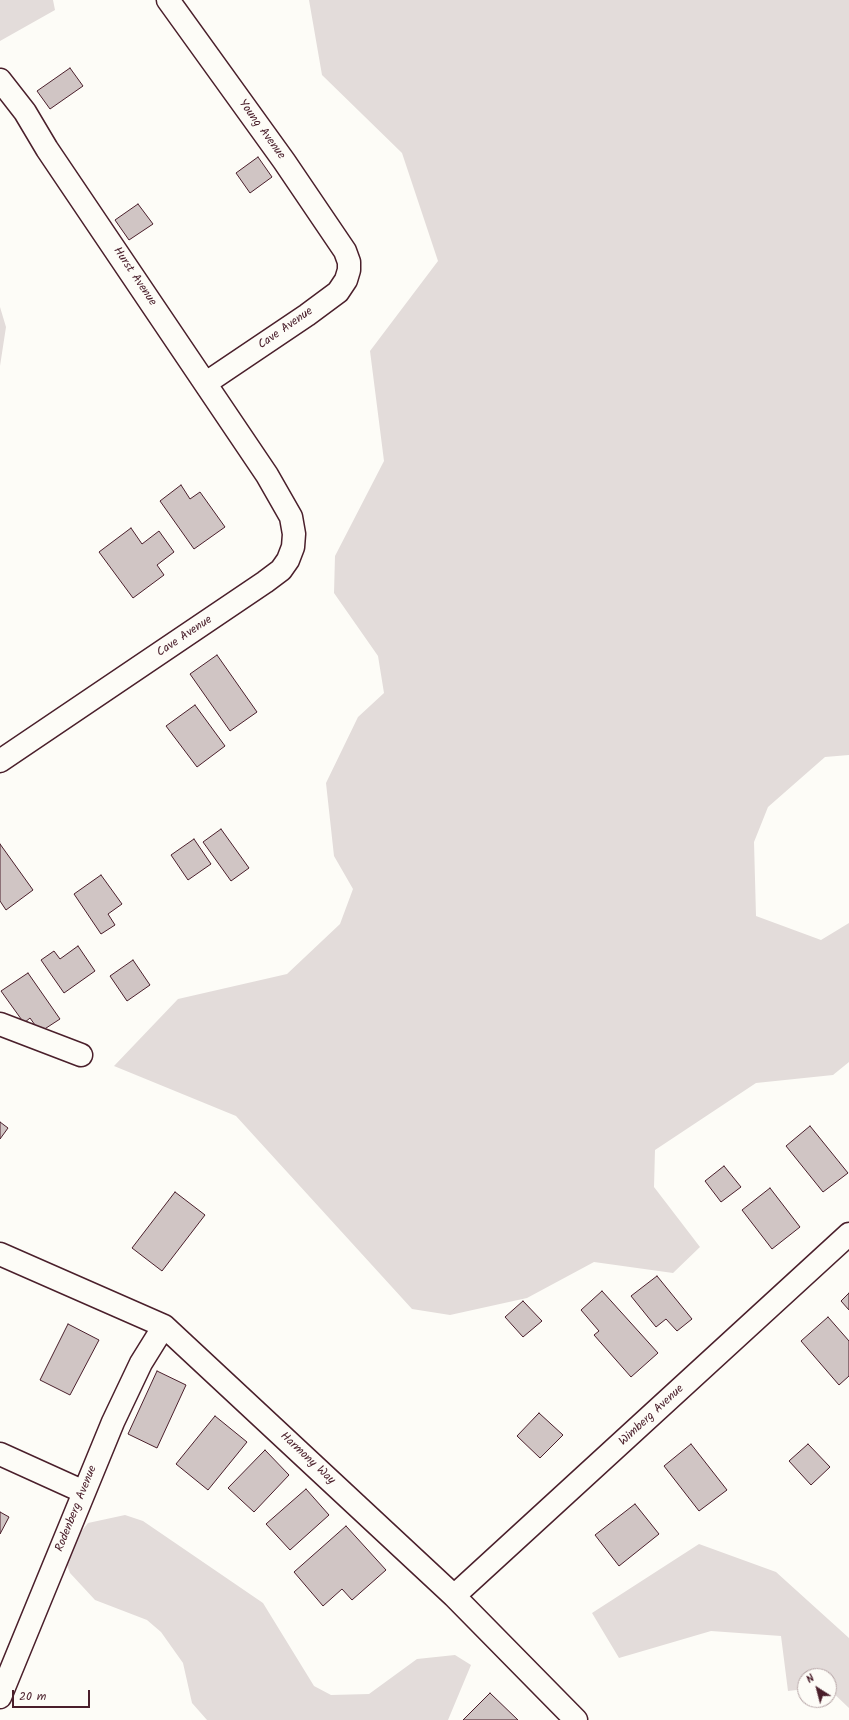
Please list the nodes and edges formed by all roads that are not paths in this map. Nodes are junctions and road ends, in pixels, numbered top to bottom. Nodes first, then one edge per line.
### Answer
1 (168, 0) edge
2 (0, 80) edge
3 (349, 262) joint
4 (206, 383) junction
5 (267, 475) joint
6 (0, 761) edge
7 (0, 1024) edge
8 (81, 1055) dead end
9 (849, 1234) edge
10 (0, 1254) edge
11 (164, 1326) junction
12 (0, 1454) edge
13 (84, 1492) junction
14 (454, 1596) junction
15 (0, 1697) edge
16 (576, 1720) edge

1 - 3 street, Young Avenue
2 - 4 street, Hurst Avenue
3 - 4 street, Cave Avenue
4 - 5 street, Hurst Avenue
5 - 6 street, Cave Avenue
7 - 8 street
9 - 14 street, Wimberg Avenue
10 - 11 street, Harmony Way
11 - 13 street, Rodenberg Avenue
11 - 14 street, Harmony Way
12 - 13 street
13 - 15 street, Rodenberg Avenue
14 - 16 street, Harmony Way

